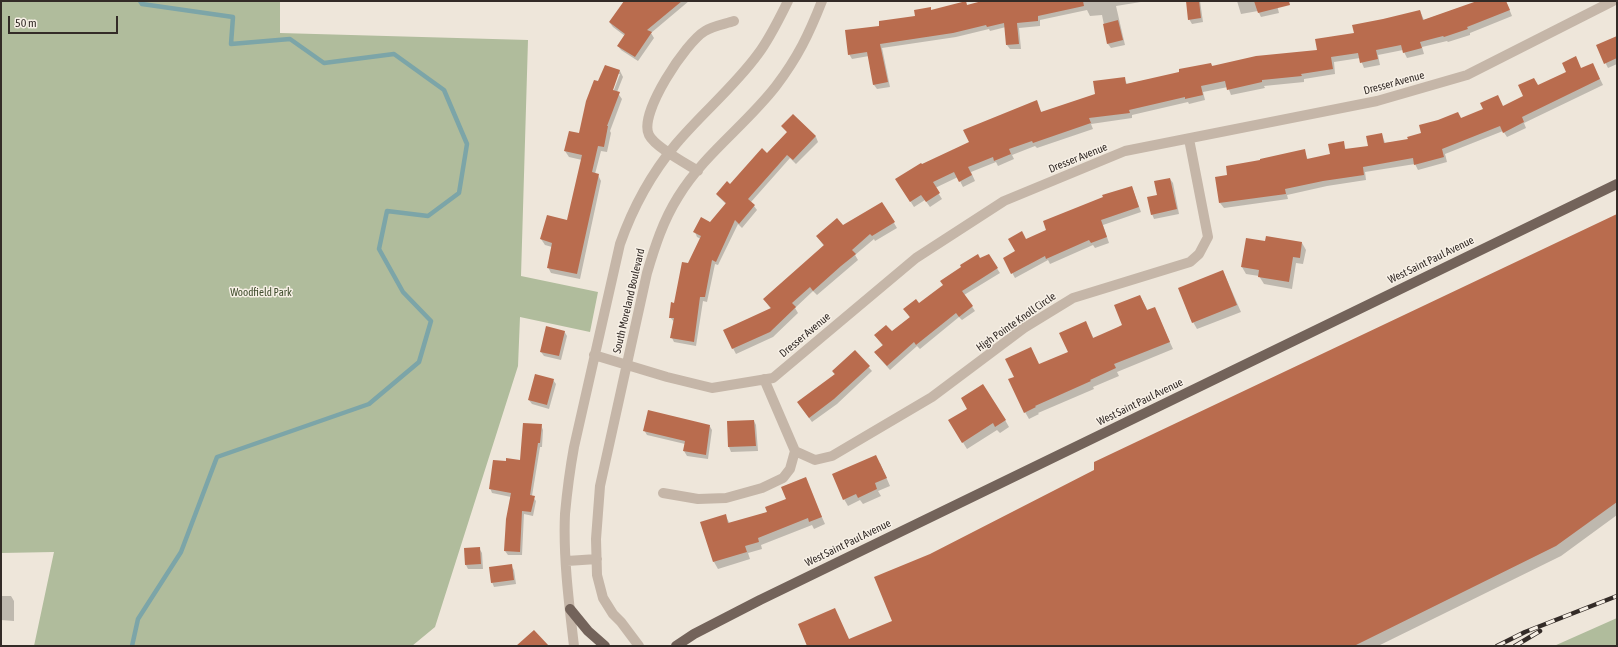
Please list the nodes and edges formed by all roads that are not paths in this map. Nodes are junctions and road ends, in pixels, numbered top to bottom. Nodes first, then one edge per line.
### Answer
1 (788, 1) edge
2 (822, 1) edge
3 (1613, 1) edge
4 (734, 21) dead end
5 (1189, 139) junction
6 (669, 153) junction
7 (698, 171) junction
8 (1617, 184) edge
9 (594, 355) junction
10 (627, 365) junction
11 (764, 379) junction
12 (796, 451) junction
13 (663, 493) dead end
14 (597, 559) junction
15 (567, 561) junction
16 (570, 609) junction
17 (574, 646) edge
18 (605, 646) edge
19 (639, 646) edge
20 (676, 646) edge

1 - 6 street, South Moreland Boulevard
2 - 7 street, South Moreland Boulevard
3 - 5 street, Dresser Avenue
4 - 6 street
5 - 11 street, Dresser Avenue
5 - 12 street, High Pointe Knoll Circle
6 - 7 street
6 - 9 street, South Moreland Boulevard
7 - 10 street, South Moreland Boulevard
8 - 20 main road, West Saint Paul Avenue
9 - 10 street, Dresser Avenue
9 - 15 street, South Moreland Boulevard
10 - 11 street, Dresser Avenue
10 - 14 street, South Moreland Boulevard
11 - 12 street
12 - 13 street
14 - 15 street
14 - 19 street, South Moreland Boulevard
15 - 16 street, South Moreland Boulevard
16 - 17 street, South Moreland Boulevard
16 - 18 main road

